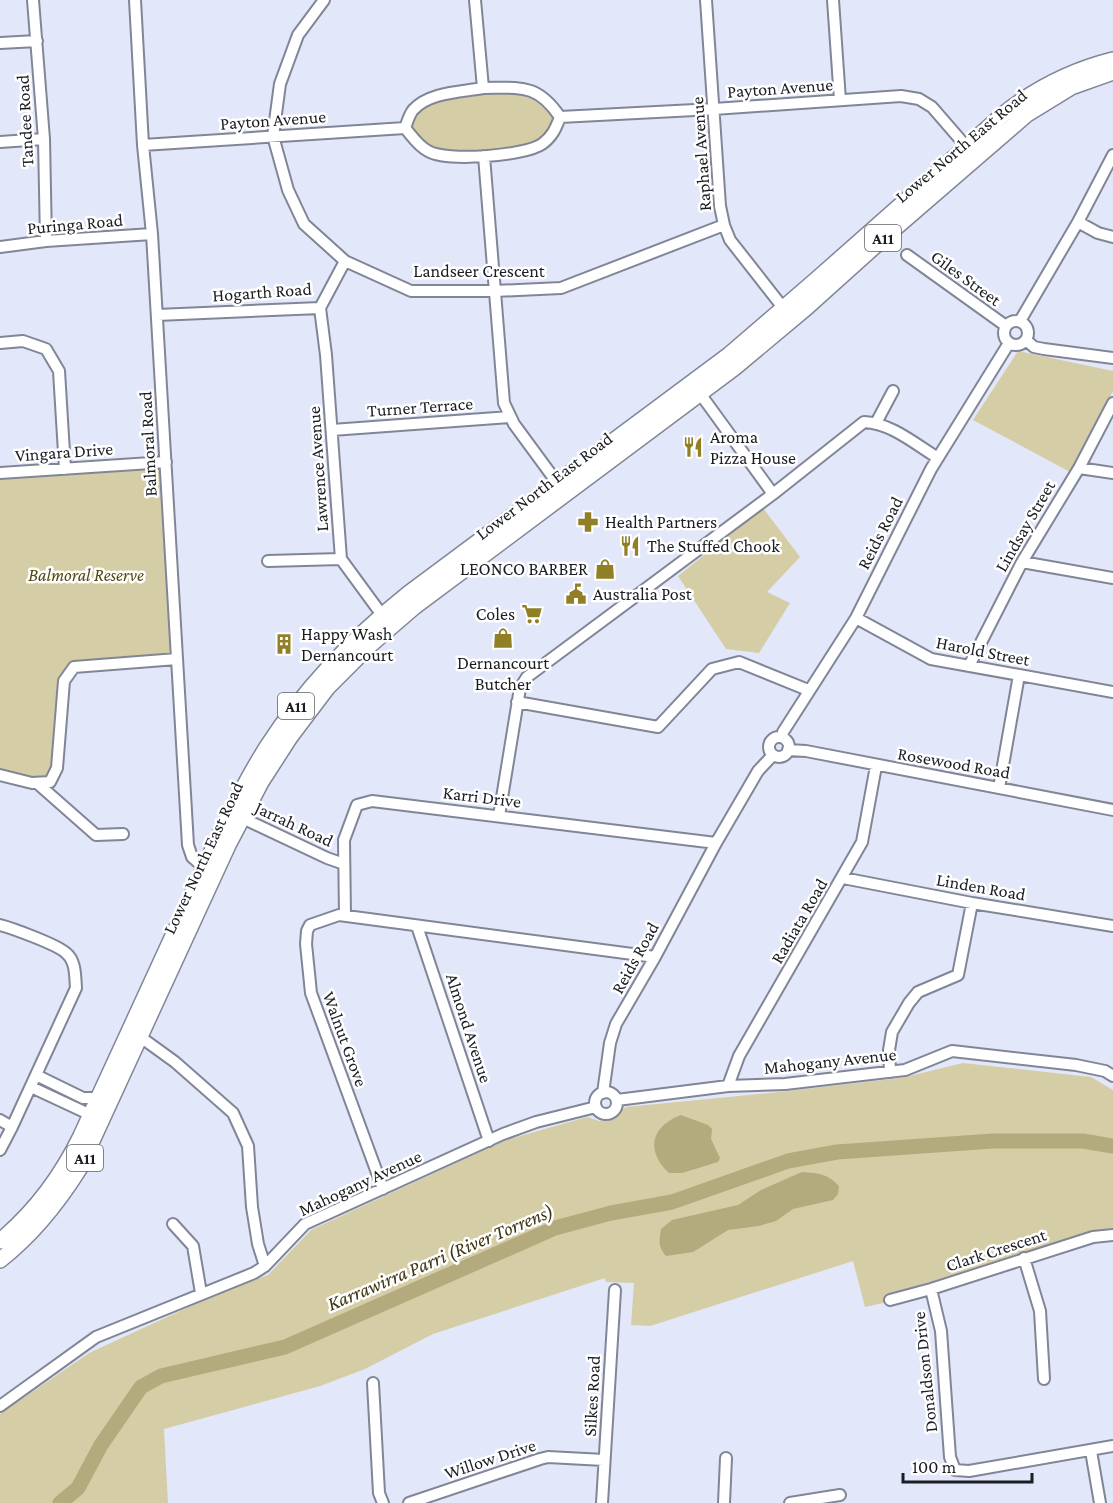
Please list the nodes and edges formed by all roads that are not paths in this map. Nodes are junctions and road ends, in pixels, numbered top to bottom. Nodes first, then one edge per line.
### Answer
1 (33, 0) edge
2 (135, 0) edge
3 (324, 0) edge
4 (475, 0) edge
5 (706, 0) edge
6 (833, 0) edge
7 (37, 41) junction
8 (0, 43) edge
9 (1113, 60) edge
10 (1113, 72) edge
11 (483, 88) junction
12 (840, 100) junction
13 (714, 109) junction
14 (560, 117) junction
15 (405, 128) junction
16 (273, 136) junction
17 (44, 139) junction
18 (0, 142) edge
19 (143, 145) junction
20 (971, 153) junction
21 (1113, 155) edge
22 (484, 156) junction
23 (1078, 222) junction
24 (724, 225) junction
25 (152, 234) junction
26 (1113, 237) edge
27 (46, 241) junction
28 (0, 247) edge
29 (907, 255) dead end
30 (345, 261) junction
31 (495, 291) junction
32 (320, 308) junction
33 (788, 314) junction
34 (157, 315) junction
35 (1020, 321) junction
36 (1006, 326) junction
37 (1026, 340) junction
38 (0, 343) edge
39 (1009, 343) junction
40 (1113, 358) edge
41 (697, 388) junction
42 (893, 391) dead end
43 (1113, 403) edge
44 (510, 417) junction
45 (876, 423) junction
46 (332, 430) junction
47 (938, 459) junction
48 (166, 462) junction
49 (1079, 468) junction
50 (65, 469) junction
51 (0, 473) edge
52 (1113, 473) edge
53 (561, 489) junction
54 (773, 494) junction
55 (341, 559) junction
56 (268, 561) dead end
57 (1022, 562) junction
58 (1113, 578) edge
59 (382, 615) junction
60 (856, 618) junction
61 (177, 659) junction
62 (969, 666) junction
63 (1019, 675) junction
64 (808, 690) junction
65 (1113, 692) edge
66 (517, 702) junction
67 (782, 737) junction
68 (788, 750) junction
69 (773, 755) junction
70 (876, 766) junction
71 (0, 775) edge
72 (37, 783) junction
73 (999, 788) junction
74 (1113, 810) edge
75 (237, 815) junction
76 (499, 816) junction
77 (123, 834) dead end
78 (716, 843) junction
79 (344, 864) junction
80 (209, 872) junction
81 (843, 878) junction
82 (972, 903) junction
83 (342, 916) junction
84 (0, 925) edge
85 (417, 926) junction
86 (1113, 926) edge
87 (655, 957) junction
88 (135, 1033) junction
89 (890, 1072) junction
90 (36, 1076) junction
91 (1113, 1076) edge
92 (728, 1086) junction
93 (31, 1087) junction
94 (603, 1093) junction
95 (617, 1100) junction
96 (103, 1105) junction
97 (596, 1107) junction
98 (91, 1115) junction
99 (0, 1120) edge
100 (12, 1127) junction
101 (489, 1141) junction
102 (1, 1145) edge
103 (383, 1189) junction
104 (173, 1224) dead end
105 (1113, 1235) edge
106 (0, 1242) edge
107 (1024, 1258) junction
108 (0, 1260) edge
109 (265, 1266) junction
110 (931, 1289) junction
111 (615, 1290) dead end
112 (201, 1293) junction
113 (890, 1300) dead end
114 (1044, 1379) dead end
115 (373, 1383) dead end
116 (0, 1406) edge
117 (1113, 1446) edge
118 (1091, 1451) junction
119 (726, 1458) dead end
120 (604, 1460) junction
121 (840, 1495) dead end
122 (423, 1501) edge
123 (383, 1503) edge
124 (410, 1503) edge
125 (602, 1503) edge
126 (724, 1503) edge
127 (790, 1503) edge
128 (1100, 1503) edge

1 - 7 street, Tandee Road
2 - 19 street, Balmoral Road
3 - 16 street, Landseer Crescent
4 - 11 street
5 - 13 street, Raphael Avenue
6 - 12 street
7 - 8 street
7 - 17 street, Tandee Road
9 - 20 main road, Lower North East Road / A11
10 - 20 main road, Lower North East Road / A11
11 - 14 street
11 - 15 street
12 - 13 street, Payton Avenue
12 - 20 street, Payton Avenue
13 - 14 street, Payton Avenue
13 - 24 street, Raphael Avenue
14 - 22 street
15 - 16 street, Payton Avenue
15 - 22 street
16 - 19 street, Payton Avenue
16 - 30 street, Landseer Crescent
17 - 18 street
17 - 27 street, Tandee Road
19 - 25 street, Balmoral Road
20 - 33 main road, Lower North East Road / A11
21 - 23 street
22 - 31 street
23 - 26 street
23 - 35 street
24 - 31 street, Landseer Crescent
24 - 33 street, Raphael Avenue
25 - 27 street, Puringa Road
25 - 34 street, Balmoral Road
27 - 28 street, Puringa Road
29 - 36 street, Giles Street
30 - 31 street, Landseer Crescent
30 - 32 street, Hogarth Road
31 - 44 street
32 - 34 street, Hogarth Road
32 - 46 street, Lawrence Avenue
33 - 41 main road, Lower North East Road / A11
34 - 48 street, Balmoral Road
35 - 36 street
35 - 37 street
36 - 39 street
37 - 39 street
37 - 40 street
38 - 50 street
39 - 47 street, Reids Road
41 - 53 main road, Lower North East Road / A11
41 - 54 street
42 - 45 street
43 - 49 street, Lindsay Street
44 - 46 street, Turner Terrace
44 - 53 street
45 - 47 street
45 - 54 street
46 - 55 street, Lawrence Avenue
47 - 60 street, Reids Road
48 - 50 street, Vingara Drive
48 - 61 street, Balmoral Road
49 - 52 street
49 - 57 street, Lindsay Street
50 - 51 street, Vingara Drive
53 - 59 main road, Lower North East Road / A11
53 - 75 main road, Lower North East Road / A11
54 - 66 street
55 - 56 street
55 - 59 street
57 - 58 street
57 - 62 street, Lindsay Street
59 - 75 main road, Lower North East Road / A11
60 - 62 street, Harold Street
60 - 64 street, Reids Road
61 - 72 street
61 - 80 street, Balmoral Road
62 - 63 street, Harold Street
63 - 65 street, Harold Street
63 - 73 street
64 - 66 street
64 - 67 street, Reids Road
66 - 76 street
67 - 68 street
67 - 69 street
68 - 69 street
68 - 70 street, Rosewood Road
69 - 78 street, Reids Road
70 - 73 street, Rosewood Road
70 - 81 street, Radiata Road
71 - 72 street
72 - 77 street
73 - 74 street, Rosewood Road
75 - 79 street, Jarrah Road
75 - 80 main road, Lower North East Road / A11
76 - 78 street, Karri Drive
76 - 79 street, Karri Drive
78 - 87 street, Reids Road
79 - 83 street, Karri Drive
80 - 88 main road, Lower North East Road / A11
81 - 82 street, Linden Road
81 - 92 street, Radiata Road
82 - 86 street, Linden Road
82 - 89 street
83 - 85 street
83 - 103 street, Walnut Grove
84 - 90 street
85 - 87 street
85 - 101 street, Almond Avenue
87 - 94 street, Reids Road
88 - 96 main road, Lower North East Road / A11
88 - 109 street
89 - 91 street, Mahogany Avenue
89 - 92 street, Mahogany Avenue
90 - 93 street
90 - 96 street
92 - 95 street, Mahogany Avenue
93 - 98 street
93 - 100 street
94 - 95 street
94 - 97 street
95 - 97 street
96 - 98 main road, Lower North East Road / A11
96 - 108 main road, Lower North East Road / A11
97 - 101 street, Mahogany Avenue
98 - 106 main road, Lower North East Road / A11
99 - 100 street
100 - 102 street
101 - 103 street, Mahogany Avenue
103 - 109 street, Mahogany Avenue
104 - 112 street
105 - 107 street, Clark Crescent
107 - 110 street, Clark Crescent
107 - 114 street
109 - 112 street, Mahogany Avenue
110 - 113 street, Clark Crescent
110 - 118 street, Donaldson Drive
111 - 120 street, Silkes Road
112 - 116 street, Mahogany Avenue
115 - 123 street
117 - 118 street, Donaldson Drive
118 - 128 street
119 - 126 street
120 - 122 street, Willow Drive
120 - 125 street, Silkes Road
121 - 127 street
122 - 124 street, Willow Drive

